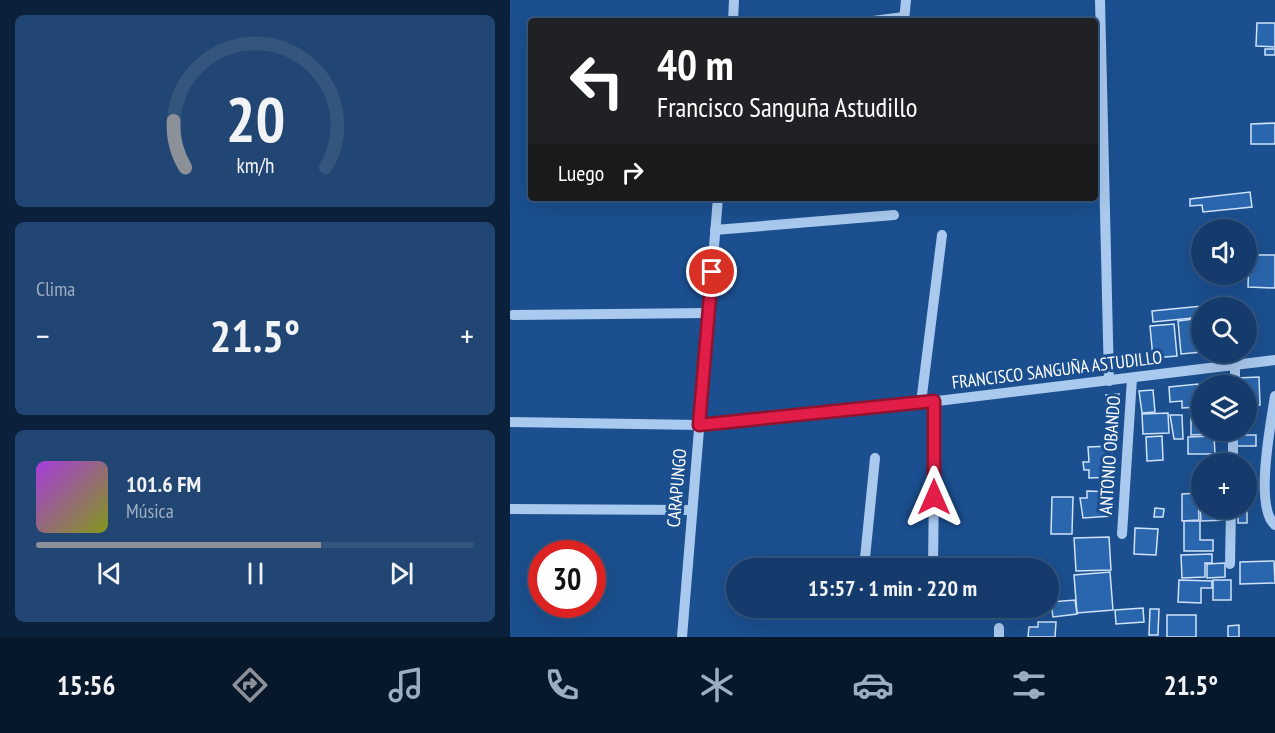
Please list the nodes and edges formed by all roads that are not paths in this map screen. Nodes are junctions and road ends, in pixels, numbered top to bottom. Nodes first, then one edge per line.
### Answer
1 (734, 0) edge
2 (906, 0) edge
3 (1100, 0) edge
4 (733, 18) edge
5 (904, 18) edge
6 (718, 201) edge
7 (894, 215) dead end
8 (715, 230) junction
9 (942, 235) dead end
10 (708, 314) junction
11 (513, 315) dead end
12 (1275, 360) edge
13 (1235, 365) junction
14 (1235, 375) edge
15 (1132, 378) junction
16 (1109, 381) junction
17 (1275, 396) edge
18 (934, 401) junction
19 (921, 402) junction
20 (510, 422) edge
21 (699, 425) junction
22 (875, 458) dead end
23 (510, 509) edge
24 (692, 510) junction
25 (1231, 519) edge
26 (1275, 525) edge
27 (1122, 534) dead end
28 (865, 558) edge
29 (933, 558) edge
30 (1230, 564) dead end
31 (682, 637) edge

1 - 4 street
2 - 5 street
3 - 16 street
6 - 8 street, CARAPUNGO
7 - 8 street
8 - 10 street, CARAPUNGO
9 - 19 street
10 - 11 street
10 - 21 street, CARAPUNGO
12 - 13 street, FRANCISCO SANGUÑA ASTUDILLO
13 - 14 street
13 - 15 street, FRANCISCO SANGUÑA ASTUDILLO
15 - 16 street, FRANCISCO SANGUÑA ASTUDILLO
15 - 27 street, ANTONIO OBANDO
16 - 18 street, FRANCISCO SANGUÑA ASTUDILLO
17 - 26 street
18 - 19 street, FRANCISCO SANGUÑA ASTUDILLO
18 - 29 street
19 - 21 street, FRANCISCO SANGUÑA ASTUDILLO
20 - 21 street, FRANCISCO SANGUÑA ASTUDILLO
21 - 24 street, CARAPUNGO
22 - 28 street
23 - 24 street
24 - 31 street, CARAPUNGO
25 - 30 street

